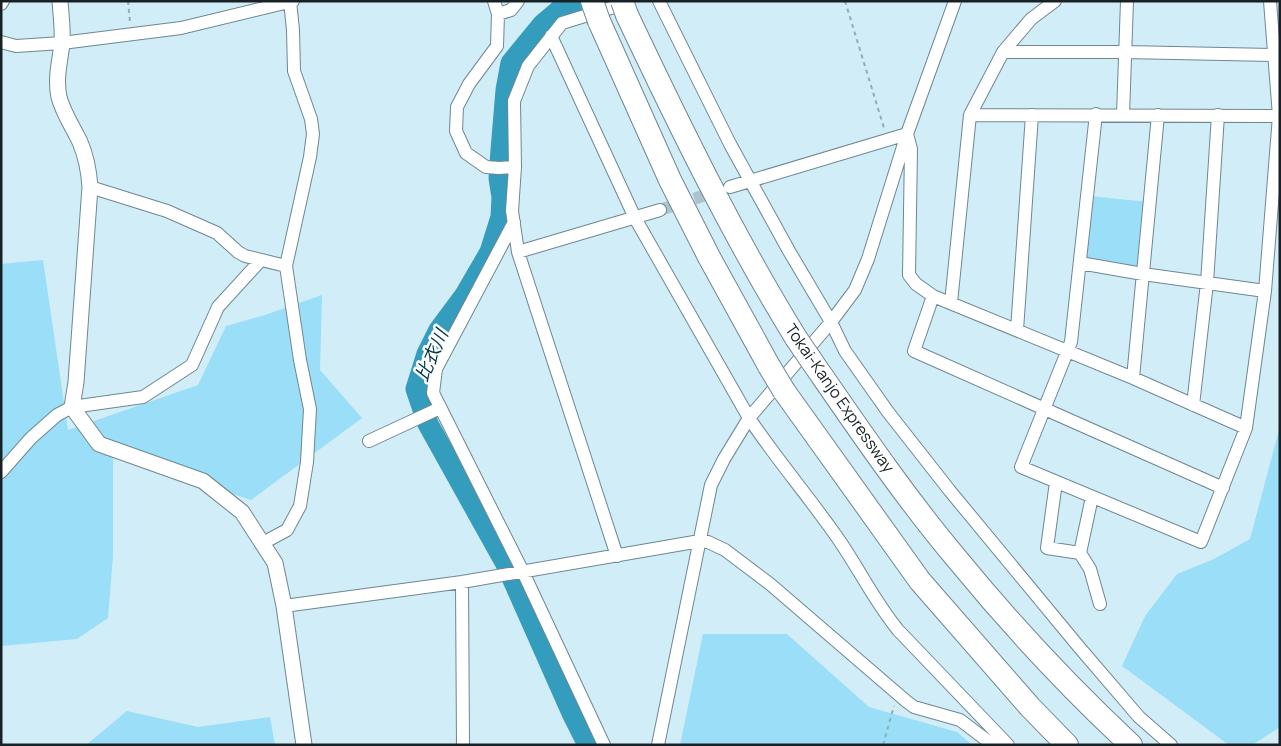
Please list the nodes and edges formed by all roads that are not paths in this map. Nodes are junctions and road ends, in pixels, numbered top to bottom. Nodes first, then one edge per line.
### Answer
1 (60, 1) edge
2 (494, 1) edge
3 (518, 1) edge
4 (659, 1) edge
5 (955, 1) edge
6 (1055, 1) edge
7 (1127, 1) edge
8 (1270, 1) edge
9 (291, 2) edge
10 (627, 6) edge
11 (596, 11) edge
12 (498, 14) junction
13 (551, 36) junction
14 (1, 42) edge
15 (62, 43) junction
16 (1003, 52) junction
17 (1125, 52) junction
18 (1274, 55) junction
19 (1096, 114) junction
20 (1158, 114) junction
21 (970, 115) junction
22 (1032, 115) junction
23 (1123, 115) junction
24 (1218, 115) junction
25 (1279, 116) edge
26 (907, 134) junction
27 (515, 167) junction
28 (750, 181) junction
29 (90, 187) junction
30 (730, 188) tunnel mouth
31 (660, 210) tunnel mouth
32 (635, 218) junction
33 (514, 222) junction
34 (518, 252) junction
35 (261, 260) junction
36 (1080, 262) junction
37 (286, 266) junction
38 (1143, 274) junction
39 (1207, 283) junction
40 (1266, 292) junction
41 (933, 296) junction
42 (951, 303) junction
43 (831, 322) junction
44 (1016, 330) junction
45 (1068, 352) junction
46 (1133, 378) junction
47 (1193, 405) junction
48 (72, 407) junction
49 (440, 408) junction
50 (1044, 410) junction
51 (750, 418) junction
52 (1246, 428) junction
53 (369, 441) dead end
54 (1, 472) edge
55 (1056, 482) junction
56 (1223, 488) junction
57 (1092, 497) junction
58 (700, 542) junction
59 (263, 543) junction
60 (1080, 553) junction
61 (617, 556) junction
62 (523, 572) junction
63 (462, 582) junction
64 (1100, 604) dead end
65 (284, 606) junction
66 (304, 745) edge
67 (463, 745) edge
68 (604, 745) edge
69 (658, 745) edge
70 (993, 745) edge
71 (1008, 745) edge
72 (1067, 745) edge
73 (1131, 745) edge
74 (1171, 745) edge

1 - 15 street
2 - 12 street
3 - 12 street
4 - 28 street
5 - 26 street
6 - 16 street
7 - 17 street
8 - 18 street
9 - 15 street
9 - 37 street
10 - 13 street
10 - 73 highway, Tokai-Kanjo Expressway, bridge
11 - 72 highway, bridge
12 - 27 street
13 - 27 street
13 - 32 street
14 - 15 street
15 - 29 street
16 - 17 street
16 - 21 street
17 - 18 street
17 - 23 street
18 - 25 street
19 - 22 street
19 - 23 street
19 - 36 street
20 - 23 street
20 - 24 street
20 - 38 street
21 - 22 street
21 - 42 street
22 - 44 street
24 - 25 street
24 - 39 street
25 - 40 street
26 - 28 street
26 - 41 street
26 - 43 street
27 - 33 street
28 - 30 street
28 - 43 street
29 - 35 street
29 - 48 street
31 - 32 street
32 - 34 street
32 - 51 street
33 - 34 street
33 - 49 street
34 - 61 street
35 - 37 street
35 - 48 street
36 - 38 street
36 - 45 street
37 - 59 street
38 - 39 street
38 - 46 street
39 - 40 street
39 - 47 street
40 - 52 street
41 - 42 street
41 - 50 street
42 - 44 street
43 - 51 street
43 - 74 street
44 - 45 street
45 - 46 street
45 - 50 street
46 - 47 street
47 - 52 street
48 - 54 street
48 - 59 street
49 - 53 street
49 - 62 street
50 - 55 street
50 - 56 street
51 - 58 street
51 - 71 street
52 - 56 street
55 - 57 street
55 - 60 street
56 - 57 street
57 - 60 street
58 - 61 street
58 - 69 street
58 - 70 street
59 - 65 street
60 - 64 street
61 - 62 street
62 - 63 street
62 - 68 street
63 - 65 street
63 - 67 street
65 - 66 street

